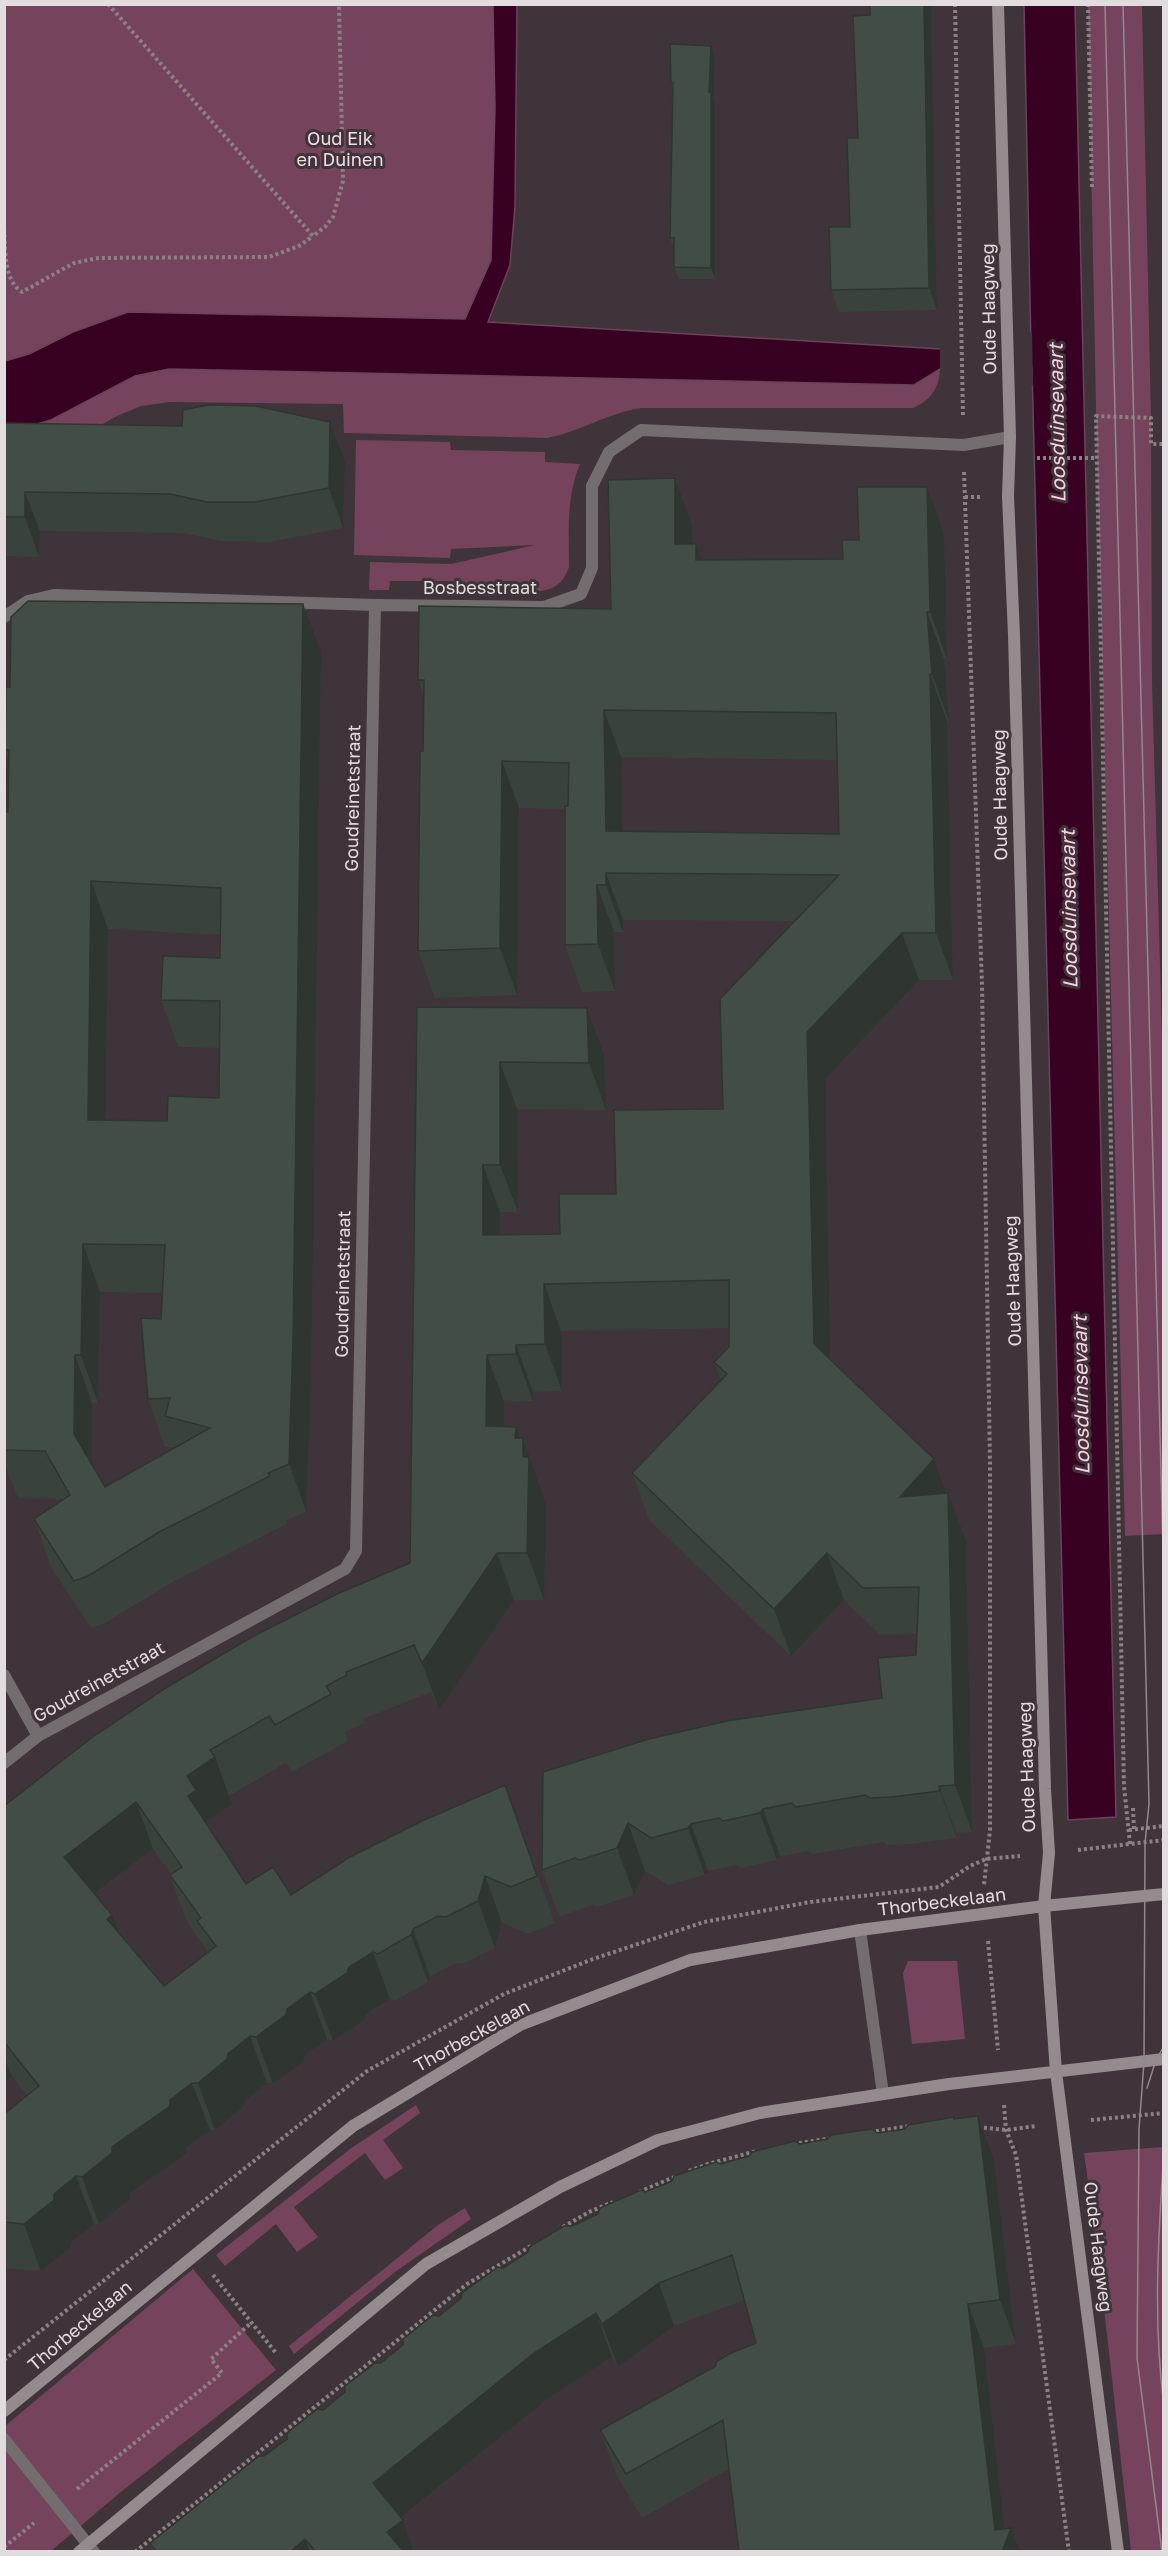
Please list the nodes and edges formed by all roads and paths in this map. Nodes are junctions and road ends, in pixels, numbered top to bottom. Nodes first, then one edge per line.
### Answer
1 (108, 4) edge
2 (339, 4) edge
3 (955, 4) edge
4 (998, 4) edge
5 (1088, 4) edge
6 (1092, 190) dead end
7 (4, 229) edge
8 (313, 236) junction
9 (1010, 437) junction
10 (1164, 444) edge
11 (964, 445) junction
12 (1030, 458) dead end
13 (1096, 458) junction
14 (375, 605) junction
15 (4, 616) edge
16 (4, 1675) edge
17 (38, 1736) junction
18 (4, 1763) edge
19 (1133, 1808) dead end
20 (1164, 1826) edge
21 (1131, 1830) junction
22 (1130, 1844) dead end
23 (1164, 1894) edge
24 (1044, 1906) junction
25 (986, 1915) junction
26 (860, 1930) junction
27 (1164, 2059) edge
28 (1056, 2072) junction
29 (1001, 2078) junction
30 (883, 2094) junction
31 (914, 2126) edge
32 (972, 2126) edge
33 (1006, 2130) junction
34 (868, 2133) edge
35 (834, 2138) edge
36 (787, 2145) edge
37 (764, 2149) edge
38 (632, 2194) edge
39 (621, 2199) edge
40 (559, 2230) edge
41 (538, 2242) edge
42 (197, 2253) junction
43 (250, 2323) junction
44 (294, 2374) junction
45 (4, 2412) edge
46 (4, 2439) edge
47 (57, 2505) junction
48 (4, 2547) edge
49 (87, 2549) edge
50 (135, 2552) edge
51 (1069, 2552) edge
52 (1118, 2552) edge

1 - 8 path
2 - 8 path
3 - 11 path, Oude Haagweg
4 - 9 street, Oude Haagweg
5 - 6 path
7 - 8 path
9 - 11 street, Bosbesstraat
9 - 24 street, Oude Haagweg
10 - 13 path
11 - 14 street, Bosbesstraat
11 - 25 path, Oude Haagweg
12 - 13 path
13 - 21 path
14 - 15 street, Bosbesstraat
14 - 17 street, Goudreinetstraat
16 - 17 street
17 - 18 street, Goudreinetstraat
19 - 21 path
20 - 21 path
21 - 22 path
23 - 24 street, Thorbeckelaan
24 - 25 street, Thorbeckelaan
24 - 28 street, Oude Haagweg
25 - 26 street, Thorbeckelaan
25 - 29 path, Oude Haagweg
26 - 30 street
26 - 42 street, Thorbeckelaan
27 - 28 street
28 - 29 street
28 - 52 street, Oude Haagweg
29 - 30 street
29 - 33 path, Oude Haagweg
30 - 44 street
31 - 34 path
32 - 33 path
33 - 51 path, Oude Haagweg
35 - 36 path
37 - 38 path
39 - 40 path
41 - 50 path
42 - 43 path
42 - 45 street, Thorbeckelaan
43 - 44 path
43 - 47 path
44 - 49 street
46 - 47 street
47 - 48 path
47 - 49 street

